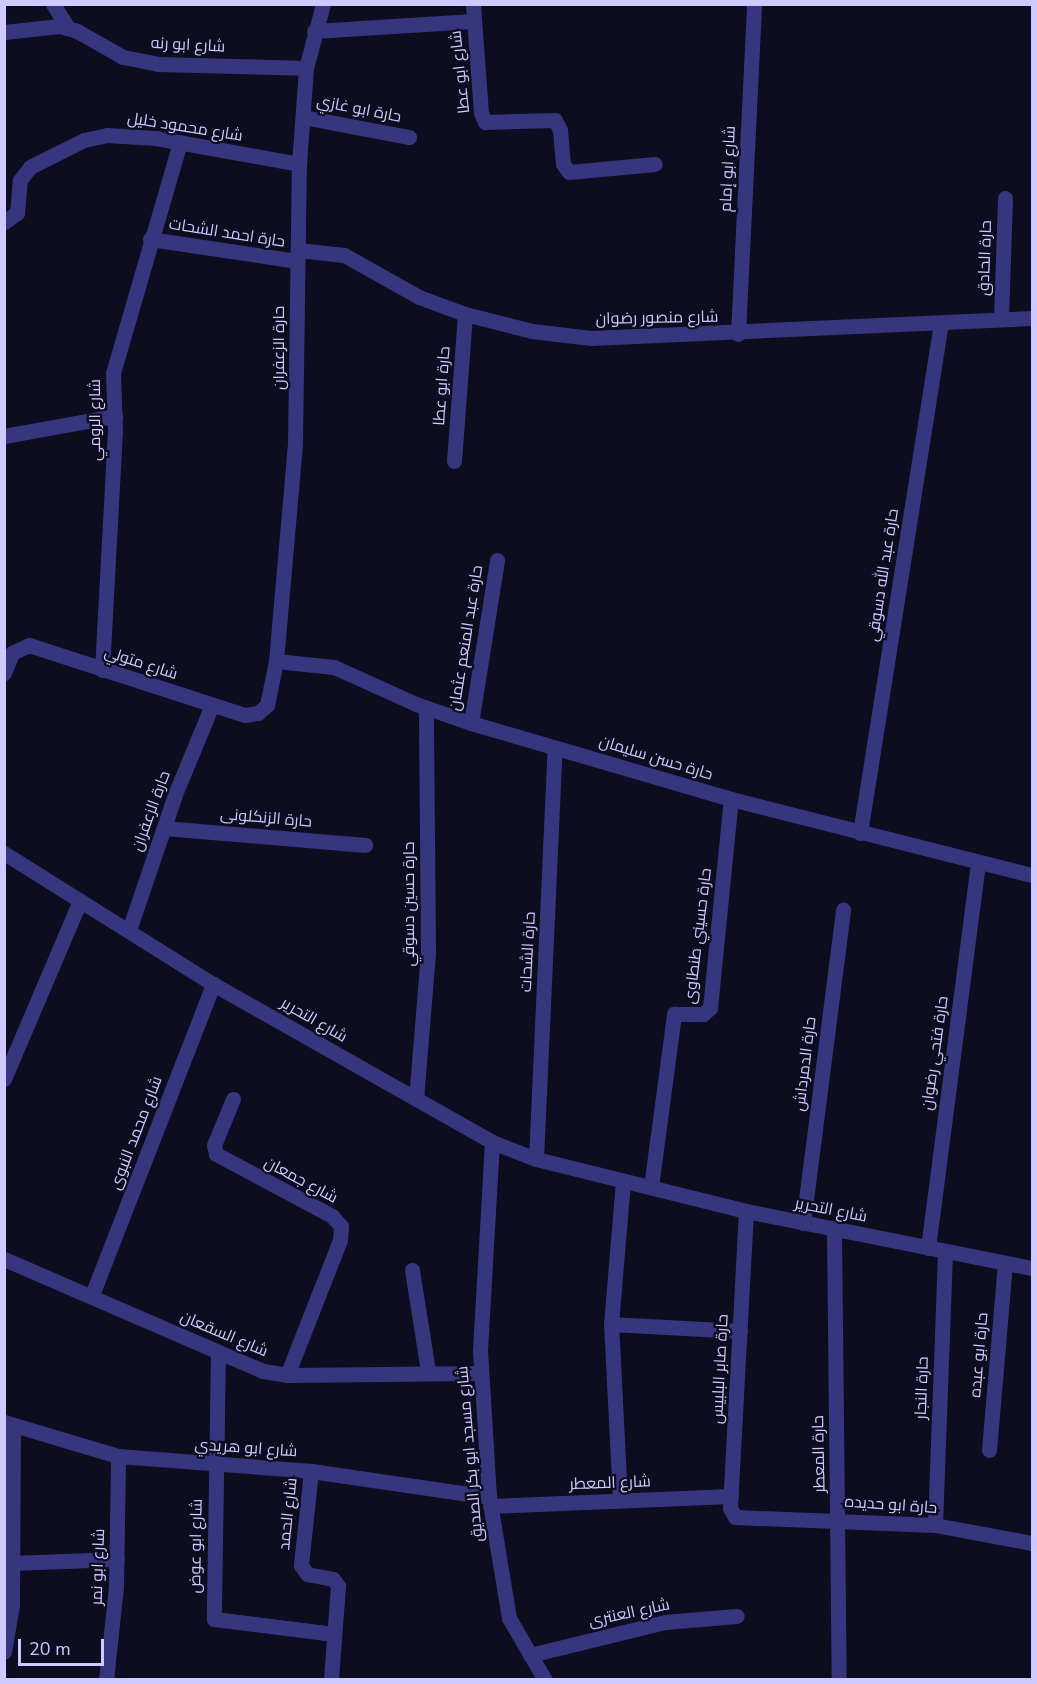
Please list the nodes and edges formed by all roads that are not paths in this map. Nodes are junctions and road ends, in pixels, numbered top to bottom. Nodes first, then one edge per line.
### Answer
1 (53, 4) edge
2 (322, 4) edge
3 (473, 4) edge
4 (753, 4) edge
5 (473, 21) junction
6 (68, 28) junction
7 (314, 30) junction
8 (4, 32) edge
9 (306, 68) junction
10 (303, 117) junction
11 (409, 137) dead end
12 (180, 143) junction
13 (299, 164) junction
14 (655, 164) dead end
15 (1005, 198) dead end
16 (4, 222) edge
17 (150, 239) junction
18 (298, 256) junction
19 (465, 314) junction
20 (1032, 318) edge
21 (1001, 320) junction
22 (941, 323) junction
23 (738, 334) junction
24 (115, 416) junction
25 (4, 436) edge
26 (454, 461) dead end
27 (497, 560) dead end
28 (276, 661) junction
29 (102, 670) junction
30 (4, 673) edge
31 (270, 693) joint
32 (212, 705) junction
33 (426, 708) junction
34 (471, 723) junction
35 (555, 747) junction
36 (731, 799) junction
37 (164, 828) junction
38 (860, 833) junction
39 (365, 844) dead end
40 (4, 853) edge
41 (978, 862) junction
42 (1032, 874) edge
43 (80, 901) junction
44 (843, 910) dead end
45 (129, 930) junction
46 (213, 984) junction
47 (4, 1079) edge
48 (233, 1099) dead end
49 (416, 1099) junction
50 (492, 1143) junction
51 (536, 1159) junction
52 (623, 1180) junction
53 (651, 1187) junction
54 (746, 1211) junction
55 (802, 1223) junction
56 (834, 1229) junction
57 (928, 1248) junction
58 (945, 1251) junction
59 (4, 1259) edge
60 (1005, 1263) junction
61 (1032, 1269) edge
62 (412, 1270) dead end
63 (92, 1295) junction
64 (611, 1324) junction
65 (740, 1331) junction
66 (218, 1352) junction
67 (428, 1371) junction
68 (480, 1372) junction
69 (287, 1375) junction
70 (9, 1424) edge
71 (989, 1450) dead end
72 (118, 1456) junction
73 (216, 1464) junction
74 (311, 1471) junction
75 (731, 1496) junction
76 (620, 1500) junction
77 (489, 1501) junction
78 (838, 1519) junction
79 (935, 1525) junction
80 (1032, 1544) edge
81 (117, 1558) junction
82 (12, 1563) junction
83 (736, 1616) dead end
84 (334, 1634) junction
85 (4, 1652) edge
86 (530, 1654) junction
87 (106, 1680) edge
88 (331, 1680) edge
89 (544, 1680) edge
90 (839, 1680) edge

1 - 6 street
2 - 7 street, حارة الزعفران
3 - 5 street
4 - 23 street, شارع ابو إمام
5 - 7 street
5 - 14 street, شارع ابو عطا
6 - 8 street, شارع ابو رنه
6 - 9 street, شارع ابو رنه
7 - 9 street, حارة الزعفران
9 - 10 street, حارة الزعفران
10 - 11 street, حارة ابو غازي
10 - 13 street, حارة الزعفران
12 - 13 street, شارع محمود خليل
12 - 16 street, شارع محمود خليل
12 - 17 street, شارع الرومي
13 - 18 street, حارة الزعفران
15 - 21 street, حارة الحادق
17 - 18 street, حارة احمد الشحات
17 - 24 street, شارع الرومي
18 - 19 street, شارع منصور رضوان
18 - 28 street, حارة الزعفران
19 - 23 street, شارع منصور رضوان
19 - 26 street, حارة ابو عطا
20 - 21 street, شارع منصور رضوان
21 - 22 street, شارع منصور رضوان
22 - 23 street, شارع منصور رضوان
22 - 38 street, حارة عبد الله دسوقي
24 - 25 street
24 - 29 street, شارع الرومي
27 - 34 street, حارة عبد المنعم عثمان
28 - 31 street, حارة الزعفران
28 - 33 street, حارة حسن سليمان
29 - 30 street, شارع متولي
29 - 32 street, شارع متولي
31 - 32 street, شارع متولي
32 - 37 street, حارة الزعفران
33 - 34 street, حارة حسن سليمان
33 - 49 street, حارة حسين دسوقي
34 - 35 street, حارة حسن سليمان
35 - 36 street, حارة حسن سليمان
35 - 51 street, حارة الشحات
36 - 38 street, حارة حسن سليمان
36 - 53 street, حارة حسيني طنطاوى
37 - 39 street, حارة الزنكلونى
37 - 45 street, حارة الزعفران
38 - 41 street, حارة حسن سليمان
40 - 43 street, شارع التحرير
41 - 42 street, حارة حسن سليمان
41 - 57 street, حارة فتحي رضوان
43 - 45 street, شارع التحرير
43 - 47 street
44 - 55 street, حارة الدمرداش
45 - 46 street, شارع التحرير
46 - 49 street, شارع التحرير
46 - 63 street, شارع محمد النبوى
48 - 69 street, شارع جمعان
49 - 50 street, شارع التحرير
50 - 51 street, شارع التحرير
50 - 68 street, شارع مسجد ابو بكر الصديق
51 - 52 street, شارع التحرير
52 - 53 street, شارع التحرير
52 - 64 street
53 - 54 street, شارع التحرير
54 - 55 street, شارع التحرير
54 - 65 street, حارة صابر البلبيس
55 - 56 street, شارع التحرير
56 - 57 street, شارع التحرير
56 - 78 street, حارة المعطر
57 - 58 street, شارع التحرير
58 - 60 street, شارع التحرير
58 - 79 street, حارة النجار
59 - 63 street, شارع السقعان
60 - 61 street, شارع التحرير
60 - 71 street, حارة ابو عبده
62 - 67 street
63 - 66 street, شارع السقعان
64 - 65 street
64 - 76 street
65 - 75 street, حارة صابر البلبيس
66 - 69 street, شارع السقعان
66 - 73 street, شارع ابو عوض
67 - 68 street, شارع السقعان
67 - 69 street, شارع السقعان
68 - 77 street, شارع مسجد ابو بكر الصديق
70 - 72 street, شارع ابو هريدي
70 - 82 street
72 - 73 street, شارع ابو هريدي
72 - 81 street, شارع ابو نمر
73 - 74 street, شارع ابو هريدي
73 - 84 street, شارع ابو عوض
74 - 77 street, شارع ابو هريدي
74 - 84 street, شارع الحمد
75 - 76 street, شارع المعطر
75 - 78 street, حارة ابو حديده
76 - 77 street, شارع المعطر
77 - 86 street, شارع مسجد ابو بكر الصديق
78 - 79 street, حارة ابو حديده
78 - 90 street, حارة المعطر
79 - 80 street, حارة ابو حديده
81 - 82 street
81 - 87 street, شارع ابو نمر
82 - 85 street
83 - 86 street, شارع العنترى
84 - 88 street, شارع الحمد
86 - 89 street, شارع مسجد ابو بكر الصديق

